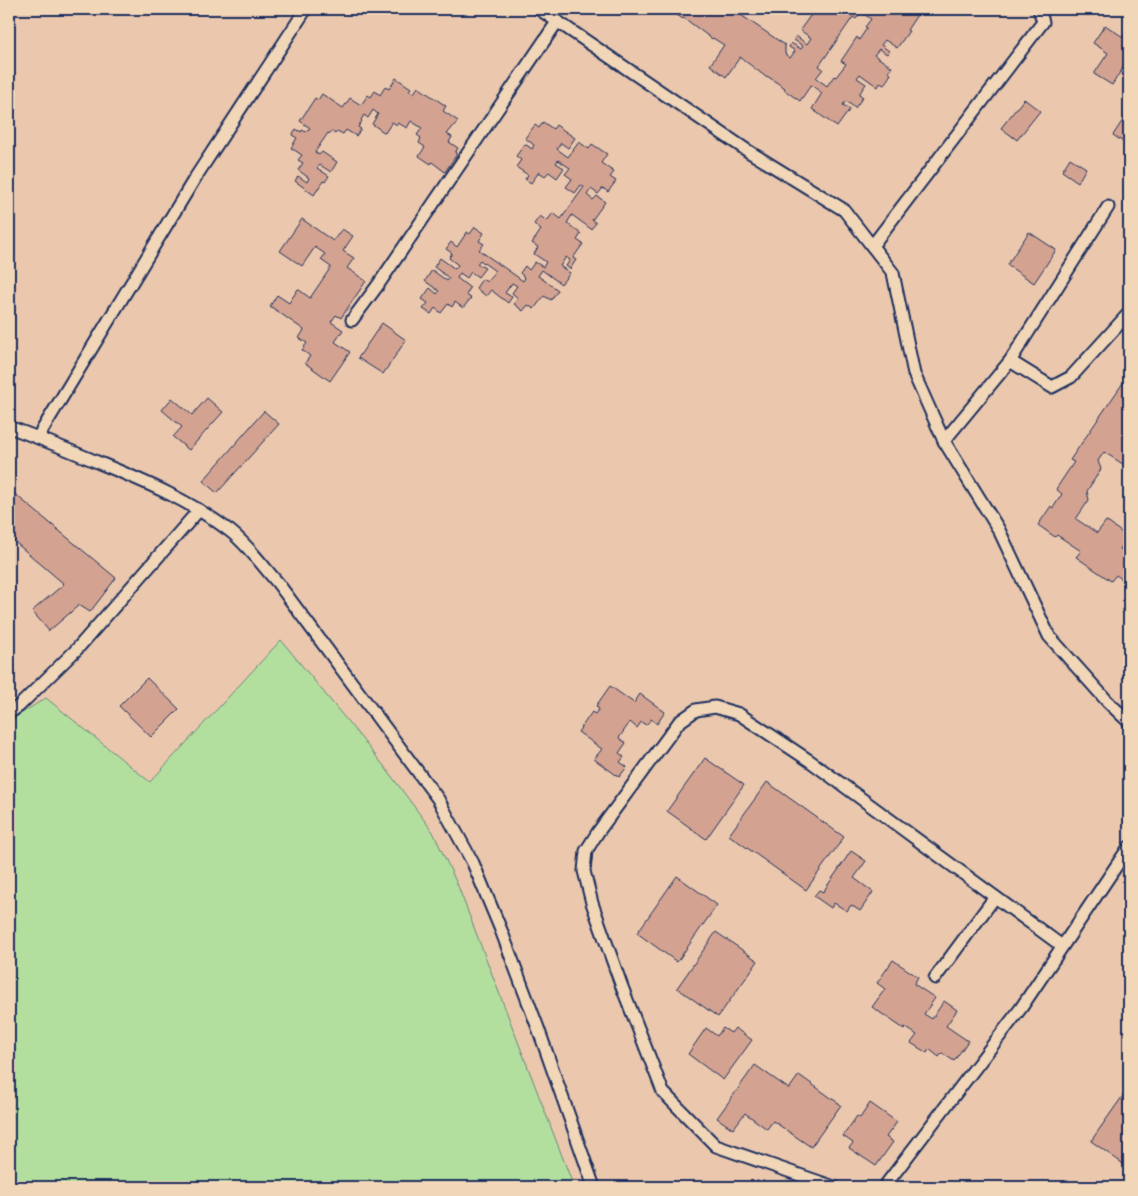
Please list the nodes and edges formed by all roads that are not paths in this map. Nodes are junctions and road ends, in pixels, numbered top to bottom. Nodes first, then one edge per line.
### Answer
1 (306, 9) edge
2 (539, 9) edge
3 (1039, 9) edge
4 (557, 22) junction
5 (1108, 207) dead end
6 (872, 246) junction
7 (1129, 312) edge
8 (352, 320) dead end
9 (1010, 361) junction
10 (9, 427) edge
11 (38, 437) junction
12 (944, 441) junction
13 (199, 510) junction
14 (9, 713) edge
15 (1129, 722) edge
16 (1129, 847) edge
17 (995, 897) junction
18 (1062, 946) junction
19 (935, 978) dead end
20 (594, 1187) edge
21 (834, 1187) edge
22 (884, 1187) edge

1 - 11 lane
2 - 4 lane
3 - 6 lane
4 - 6 lane
4 - 8 lane
5 - 9 lane
6 - 12 lane
7 - 9 lane
9 - 12 lane
10 - 11 lane
11 - 13 lane
12 - 15 lane
13 - 14 lane
13 - 20 lane
16 - 18 lane
17 - 18 lane
17 - 19 lane
17 - 21 lane
18 - 22 lane

